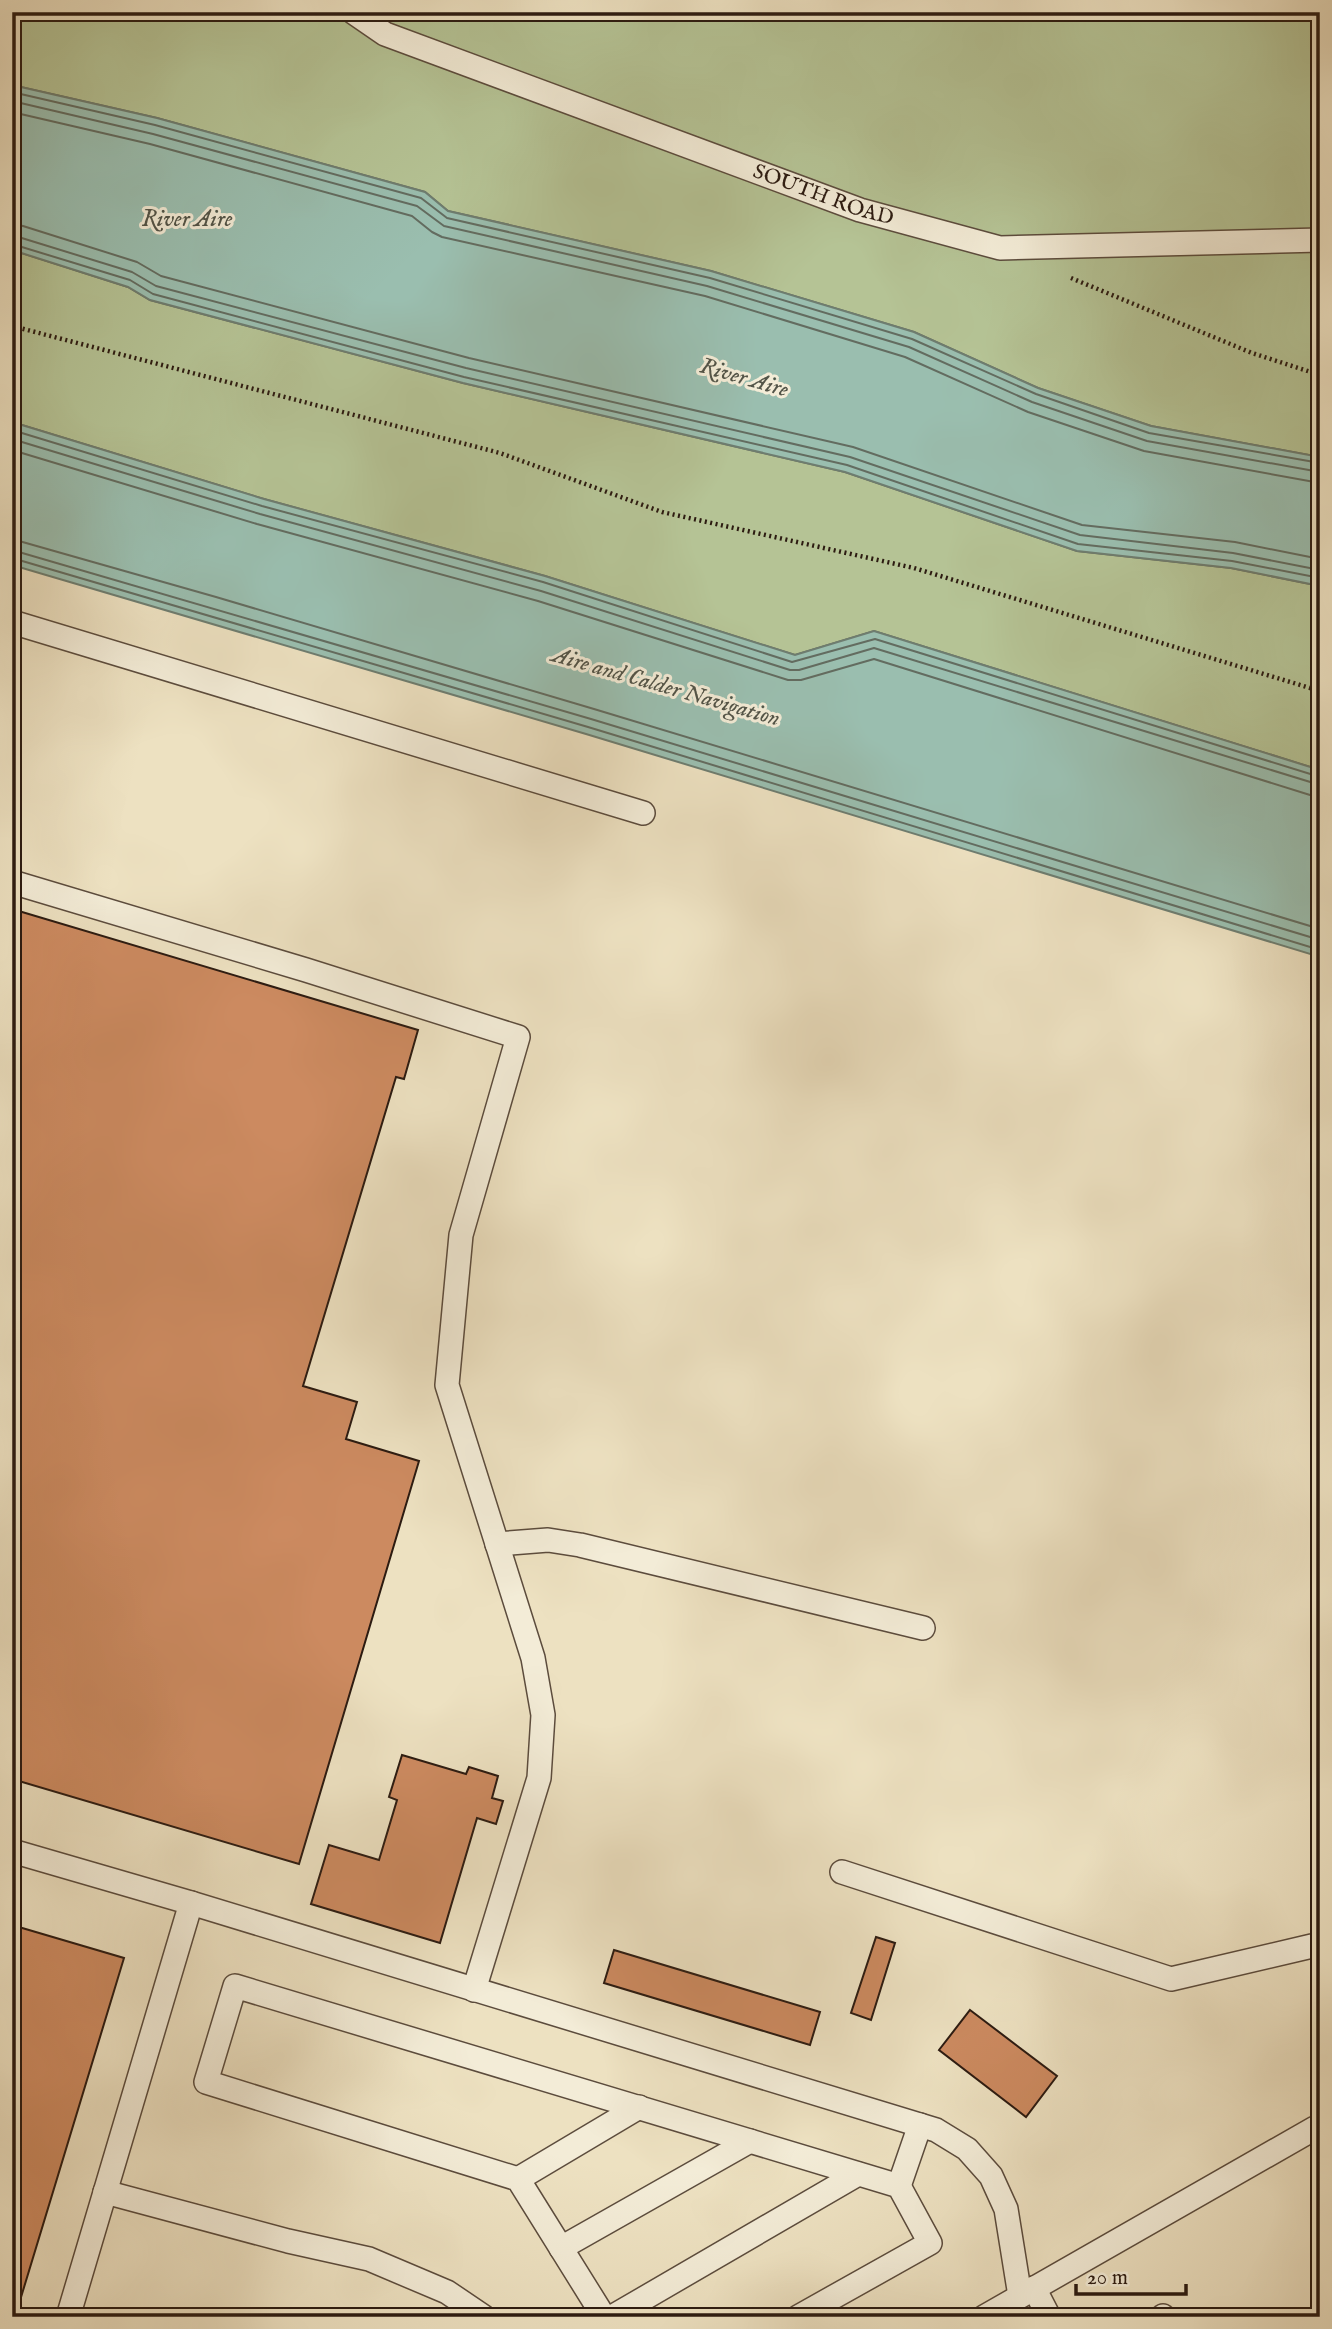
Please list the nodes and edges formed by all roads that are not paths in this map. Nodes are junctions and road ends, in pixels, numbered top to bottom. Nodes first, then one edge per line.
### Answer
1 (353, 12) edge
2 (1320, 240) edge
3 (12, 622) edge
4 (643, 813) dead end
5 (12, 882) edge
6 (497, 1544) junction
7 (923, 1628) dead end
8 (12, 1851) edge
9 (842, 1872) dead end
10 (191, 1903) junction
11 (1320, 1950) edge
12 (474, 1990) junction
13 (639, 2107) junction
14 (920, 2125) junction
15 (1318, 2129) edge
16 (750, 2141) junction
17 (859, 2174) junction
18 (518, 2179) junction
19 (899, 2186) junction
20 (105, 2192) junction
21 (561, 2248) junction
22 (1027, 2292) junction
23 (68, 2317) edge
24 (484, 2317) edge
25 (604, 2317) edge
26 (612, 2317) edge
27 (798, 2317) edge
28 (984, 2317) edge
29 (1049, 2317) edge

1 - 2 lane, SOUTH ROAD
3 - 4 lane
5 - 6 lane
6 - 7 lane
6 - 12 lane
8 - 10 lane
9 - 11 lane
10 - 12 lane
10 - 20 lane
12 - 14 lane
13 - 16 lane
13 - 18 lane
13 - 18 lane
14 - 19 lane
14 - 22 lane
15 - 22 lane
16 - 17 lane
16 - 21 lane
17 - 19 lane
17 - 26 lane
18 - 21 lane
19 - 27 lane
20 - 23 lane
20 - 24 lane
21 - 25 lane
22 - 28 lane
22 - 29 lane

